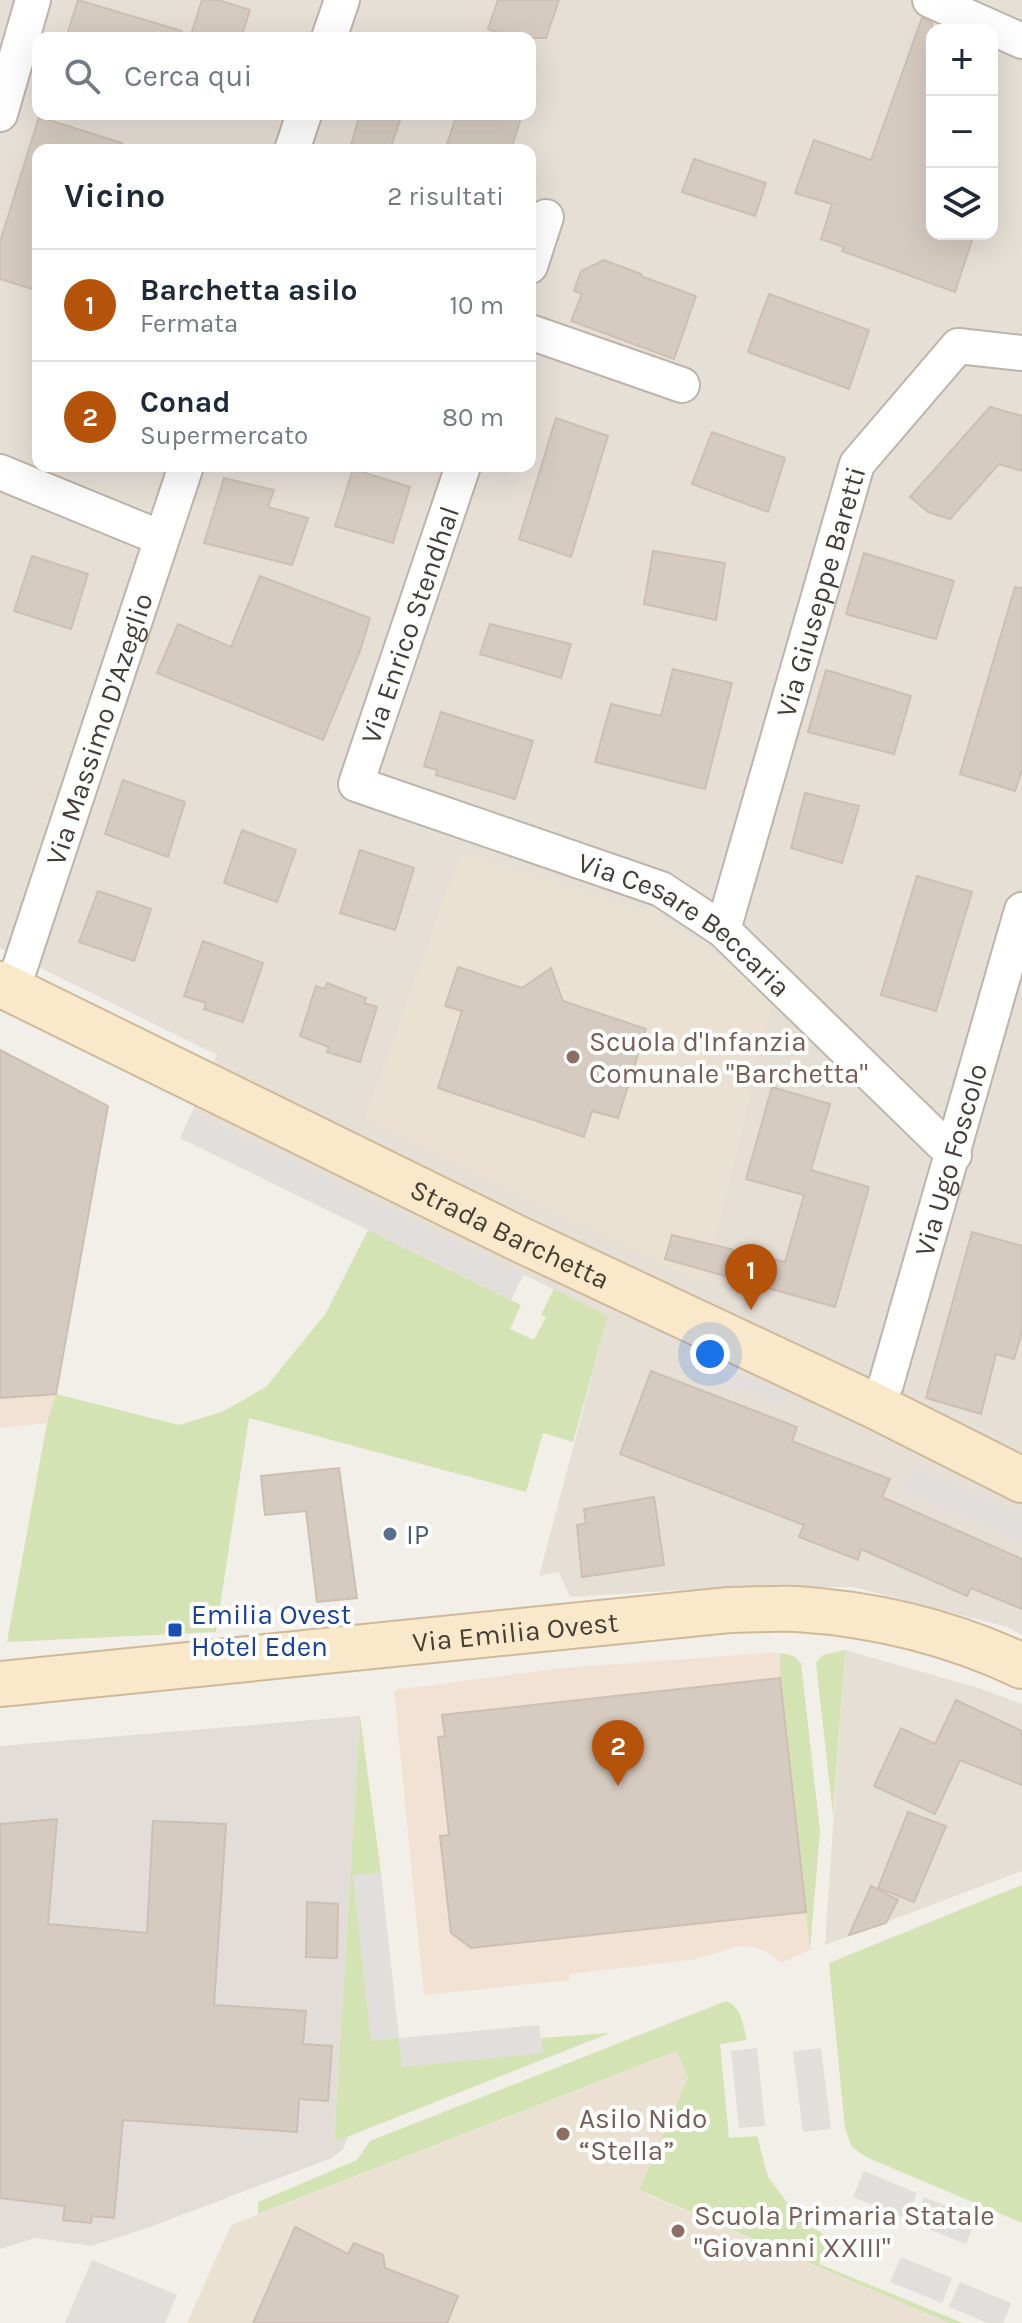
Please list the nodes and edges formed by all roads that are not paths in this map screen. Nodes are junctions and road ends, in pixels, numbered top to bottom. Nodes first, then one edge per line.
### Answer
1 (33, 0) edge
2 (342, 0) edge
3 (930, 0) edge
4 (331, 32) edge
5 (1022, 41) edge
6 (0, 114) edge
7 (302, 120) edge
8 (294, 144) edge
9 (546, 217) dead end
10 (536, 248) edge
11 (536, 334) edge
12 (1022, 353) edge
13 (682, 385) dead end
14 (0, 472) edge
15 (184, 472) edge
16 (461, 472) edge
17 (161, 538) junction
18 (356, 784) joint
19 (1022, 910) edge
20 (723, 930) junction
21 (6, 987) edge
22 (954, 1155) junction
23 (875, 1406) junction
24 (1022, 1480) edge
25 (1022, 1666) edge
26 (0, 1684) edge

1 - 6 street
2 - 4 street
3 - 5 street
7 - 8 street
9 - 10 street
11 - 13 street
12 - 20 street, Via Giuseppe Baretti
14 - 17 street
15 - 17 street, Via Massimo D'Azeglio
16 - 18 street, Via Enrico Stendhal
17 - 21 street, Via Massimo D'Azeglio
18 - 20 street, Via Cesare Beccaria
19 - 22 street, Via Ugo Foscolo
20 - 22 street, Via Cesare Beccaria
21 - 23 street, Strada Barchetta
22 - 23 street, Via Ugo Foscolo
23 - 24 street, Strada Barchetta
25 - 26 street, Via Emilia Ovest

